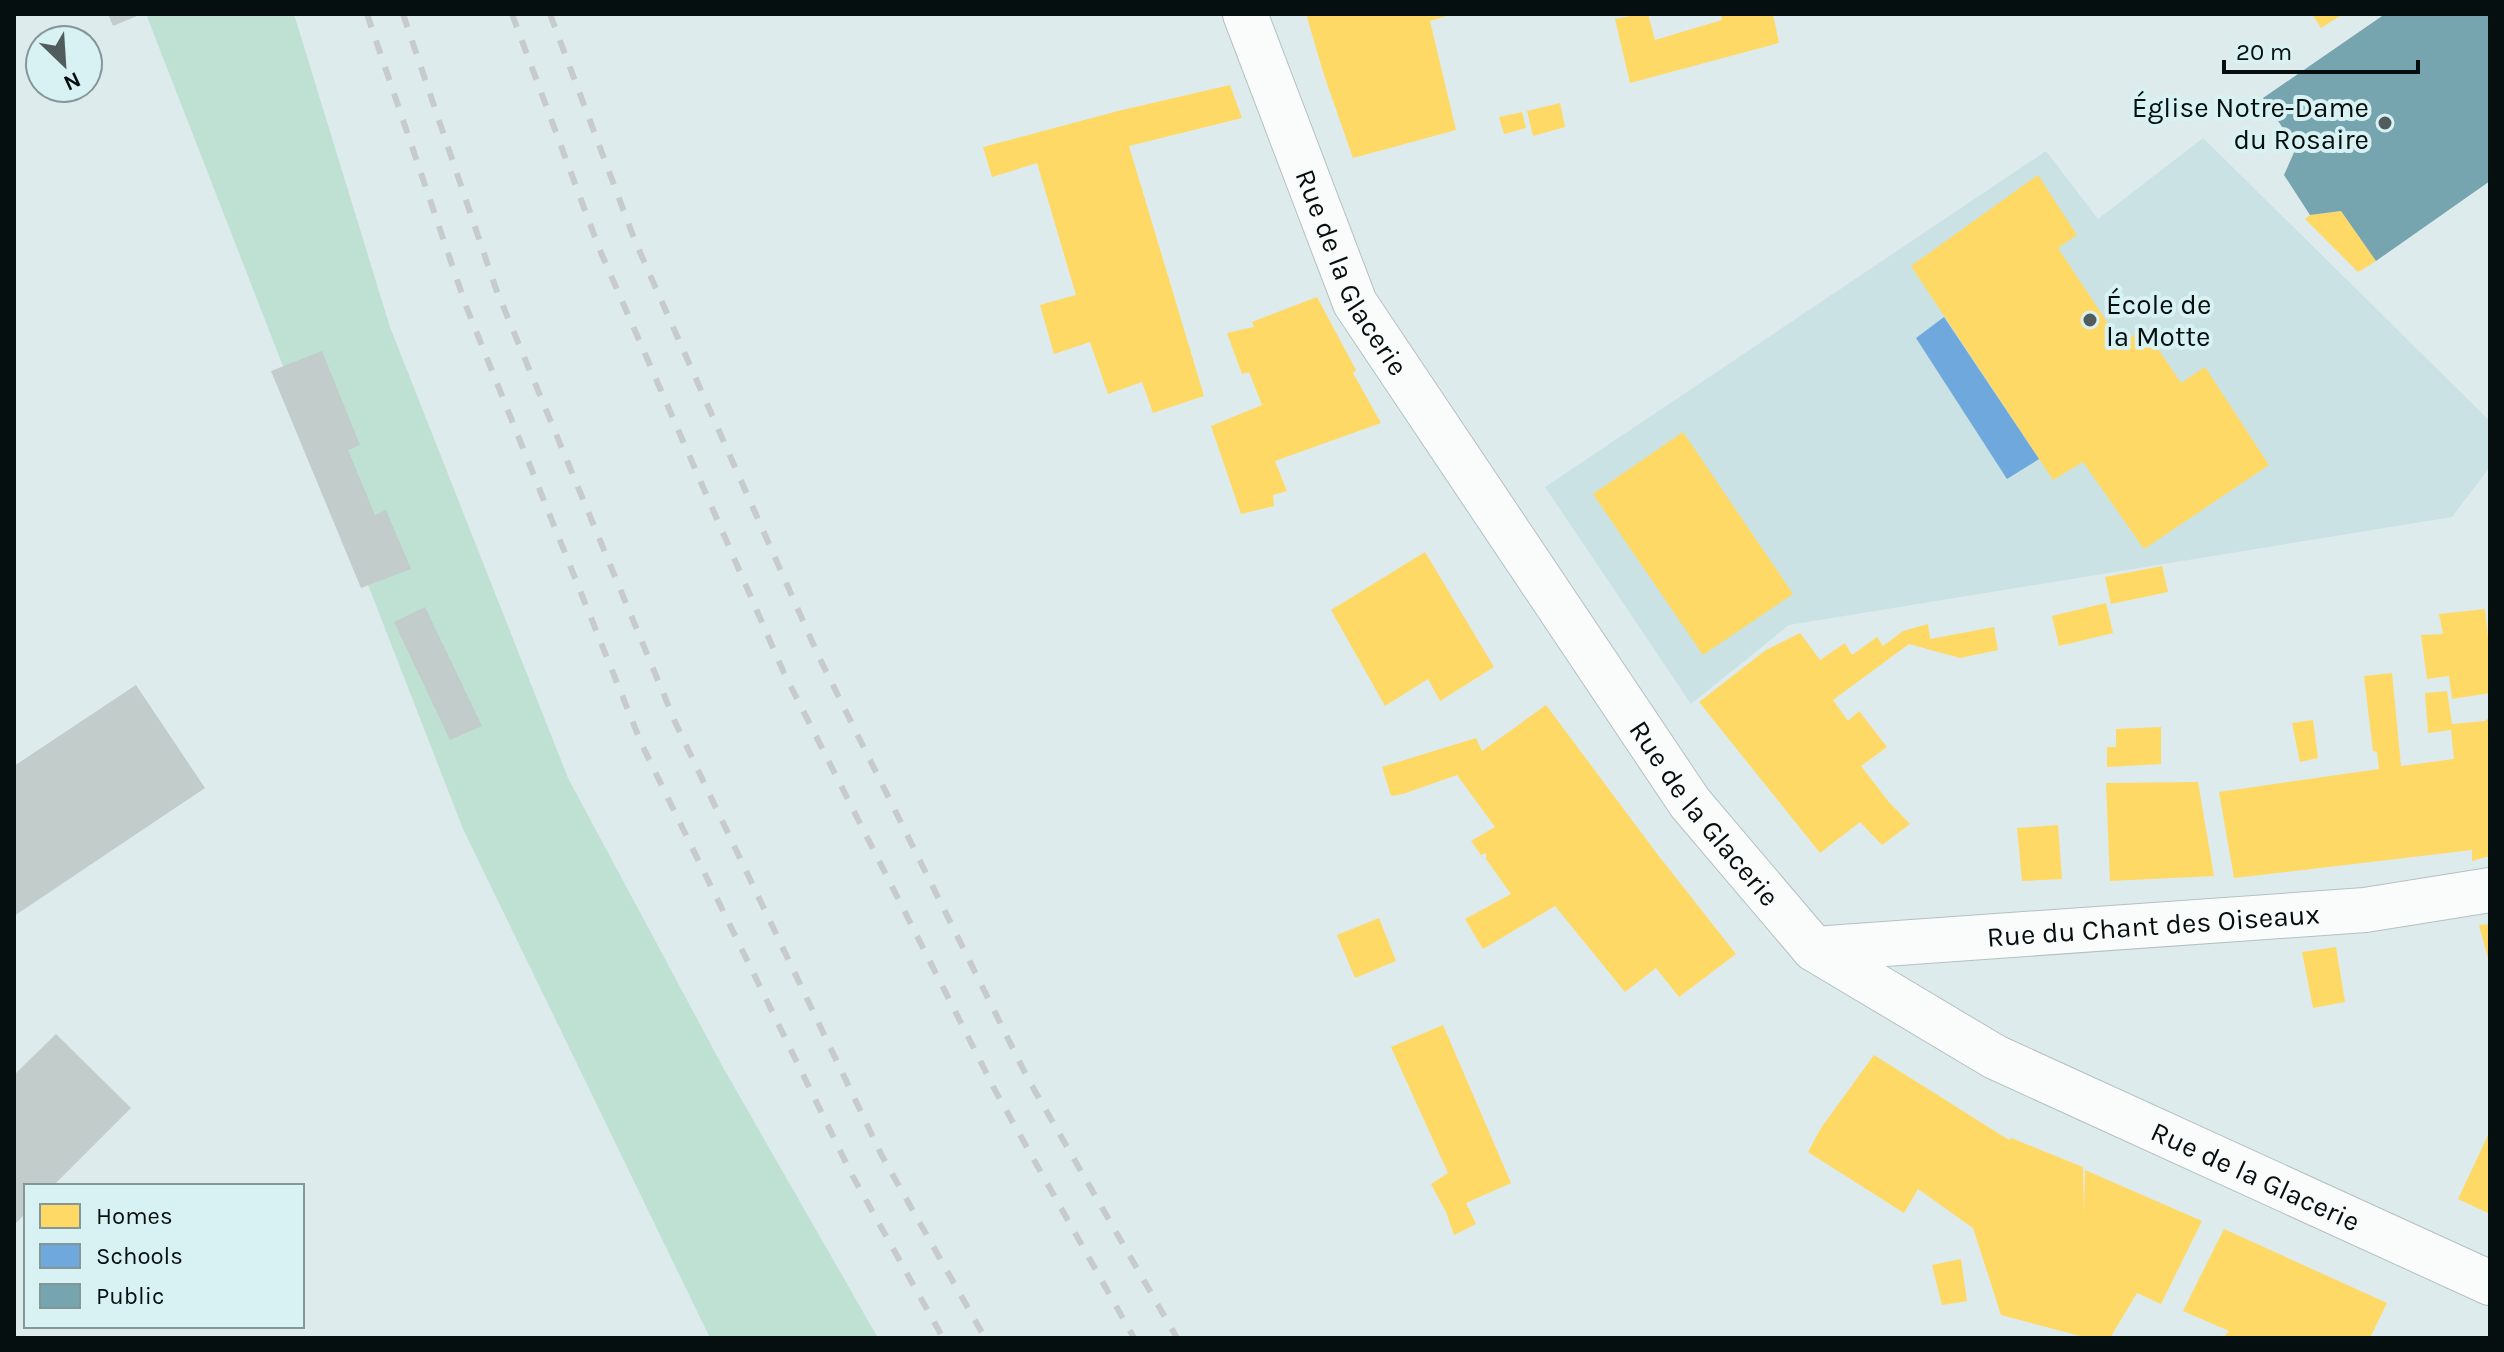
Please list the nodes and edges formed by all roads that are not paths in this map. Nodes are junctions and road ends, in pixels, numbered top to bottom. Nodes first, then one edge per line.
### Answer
1 (1245, 14) edge
2 (2490, 890) edge
3 (1814, 949) junction
4 (2490, 1283) edge

1 - 3 street, Rue de la Glacerie
2 - 3 street, Rue du Chant des Oiseaux
3 - 4 street, Rue de la Glacerie

